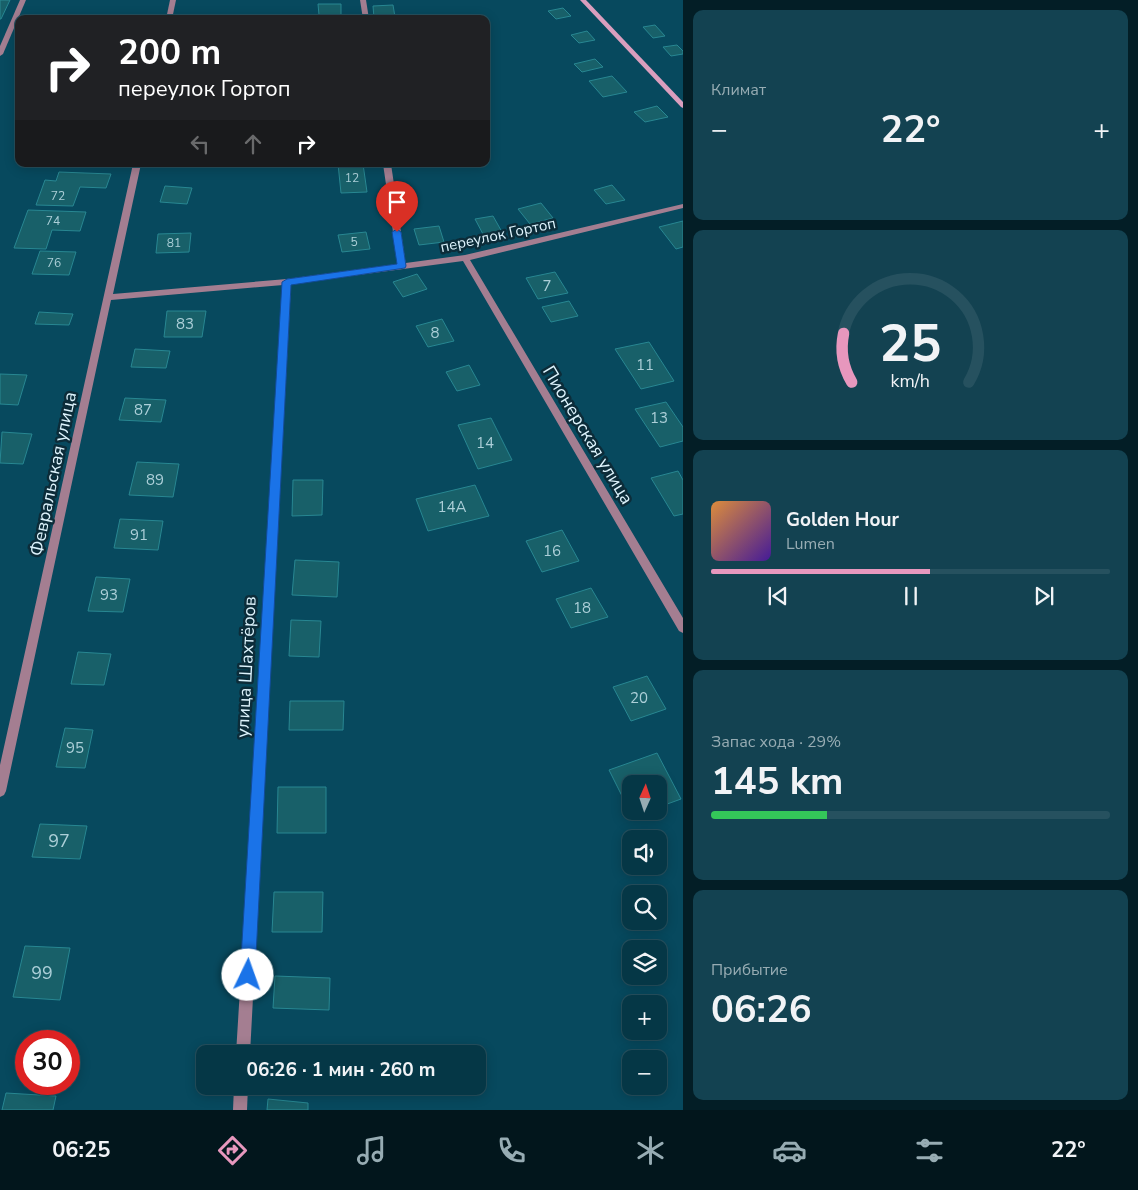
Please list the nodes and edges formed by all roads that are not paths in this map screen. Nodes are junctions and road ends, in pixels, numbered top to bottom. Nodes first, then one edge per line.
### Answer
1 (23, 0) edge
2 (173, 0) edge
3 (363, 0) edge
4 (583, 0) edge
5 (17, 15) edge
6 (170, 15) edge
7 (365, 15) edge
8 (15, 19) edge
9 (0, 54) edge
10 (683, 106) edge
11 (137, 167) edge
12 (387, 167) edge
13 (683, 206) edge
14 (465, 258) junction
15 (402, 266) junction
16 (287, 282) junction
17 (108, 297) junction
18 (683, 628) edge
19 (0, 790) edge
20 (244, 1045) edge
21 (241, 1095) edge
22 (240, 1110) edge

1 - 5 street
2 - 6 street
3 - 7 street
4 - 10 main road
8 - 9 street
11 - 17 street, Февральская улица
12 - 15 street
13 - 14 street, переулок Гортоп
14 - 15 street, переулок Гортоп
14 - 18 street, Пионерская улица
15 - 16 street, переулок Гортоп
16 - 17 street, переулок Гортоп
16 - 20 street, улица Шахтёров
17 - 19 street, Февральская улица
21 - 22 street

